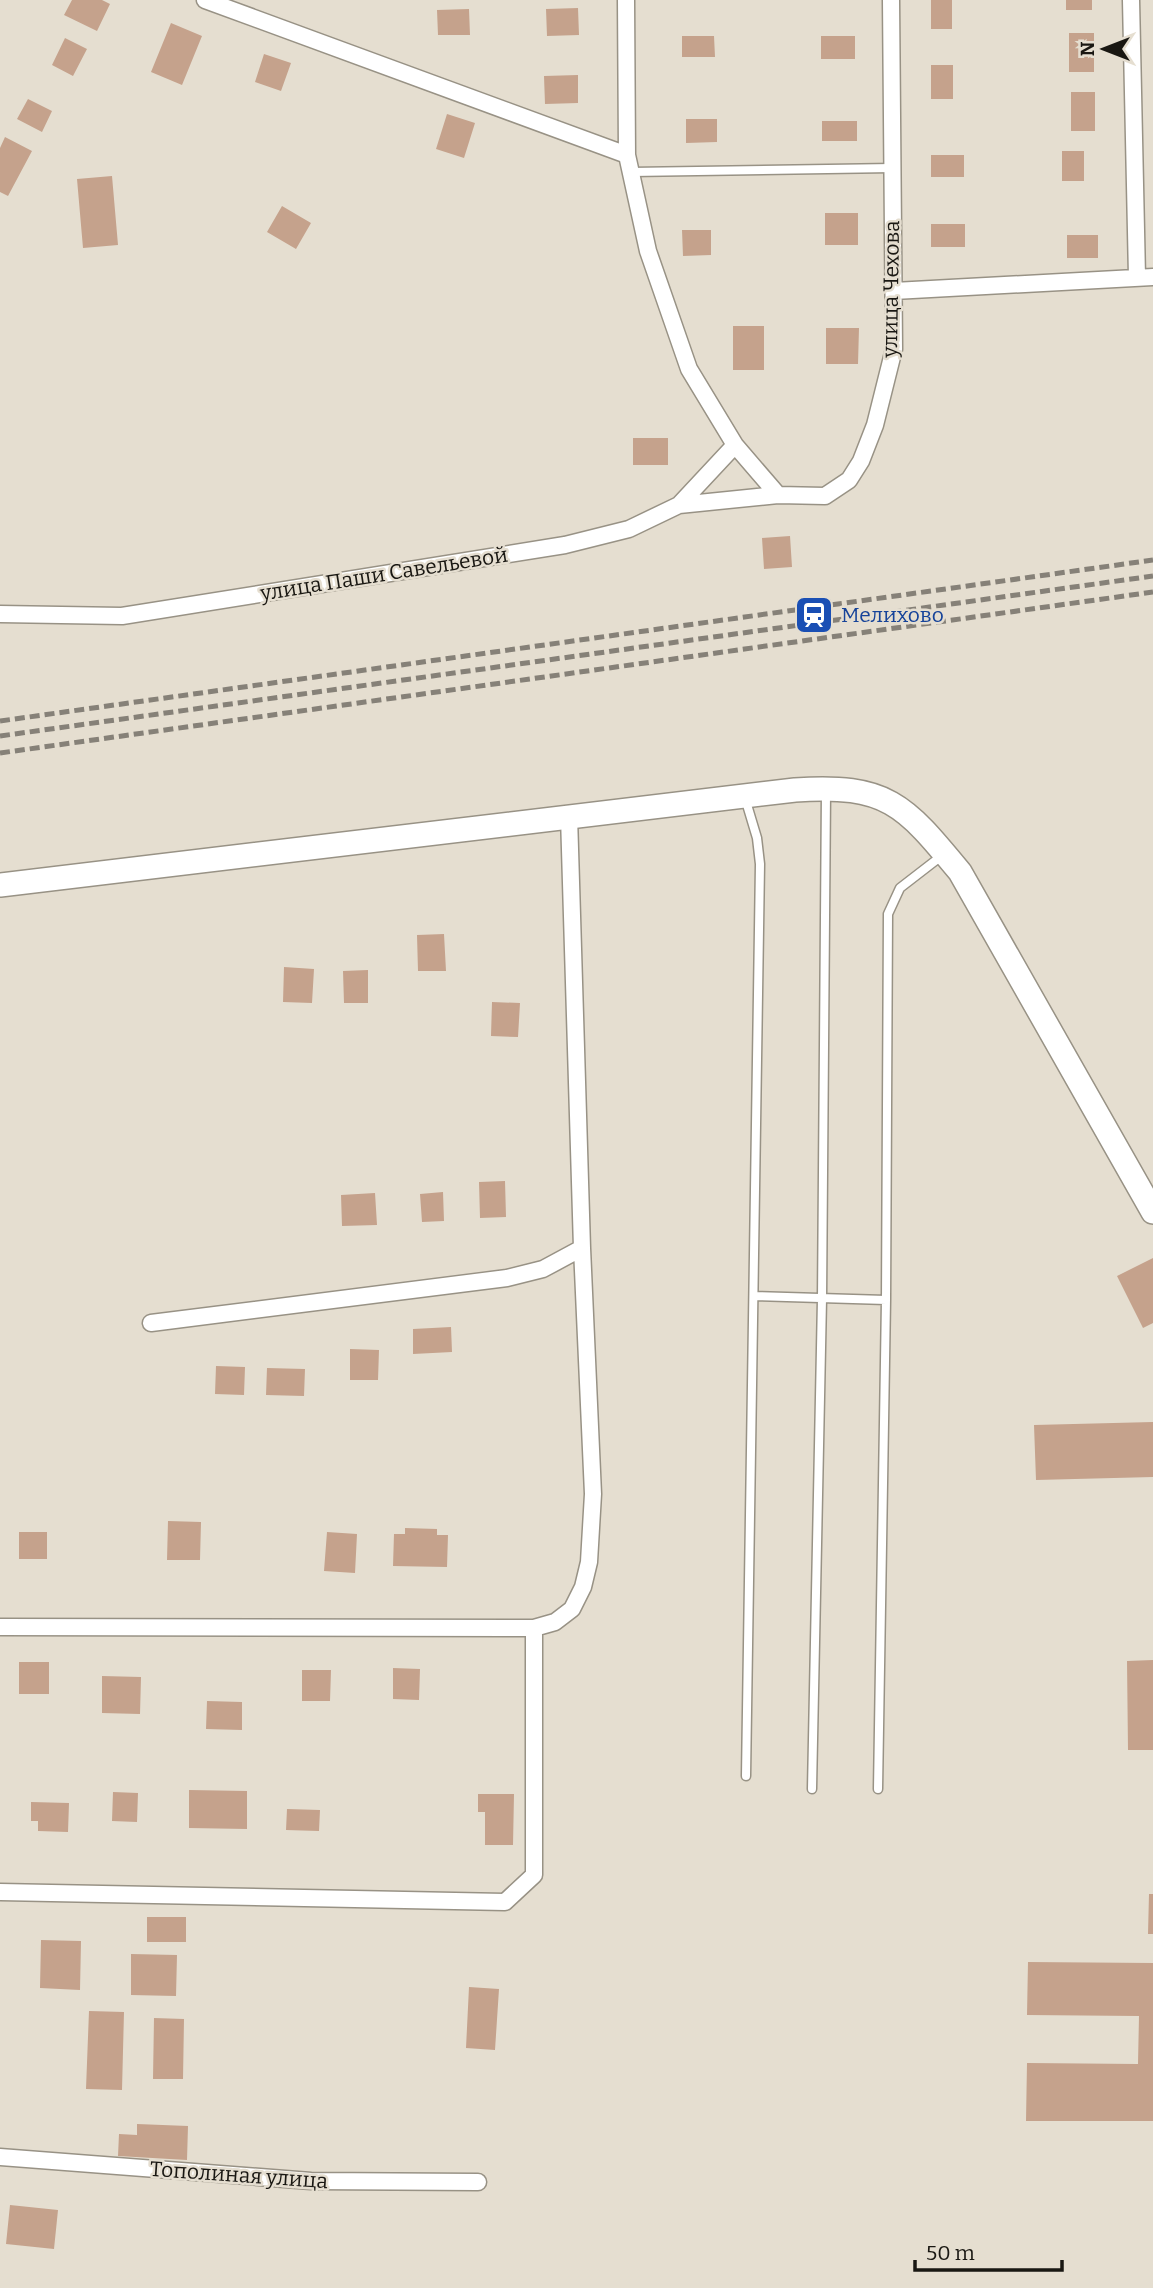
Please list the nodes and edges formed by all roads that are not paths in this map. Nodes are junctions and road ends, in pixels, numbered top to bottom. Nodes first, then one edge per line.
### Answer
1 (205, 0) edge
2 (626, 0) edge
3 (891, 0) edge
4 (1131, 0) edge
5 (627, 155) junction
6 (893, 168) junction
7 (631, 172) junction
8 (1145, 277) edge
9 (894, 291) junction
10 (735, 446) junction
11 (778, 495) junction
12 (679, 505) junction
13 (0, 614) edge
14 (826, 788) junction
15 (744, 796) junction
16 (569, 816) junction
17 (944, 853) junction
18 (0, 885) edge
19 (1153, 1212) edge
20 (582, 1248) junction
21 (755, 1296) junction
22 (822, 1299) junction
23 (886, 1300) junction
24 (151, 1323) dead end
25 (0, 1627) edge
26 (534, 1628) junction
27 (746, 1776) dead end
28 (812, 1789) dead end
29 (878, 1789) dead end
30 (0, 1892) edge
31 (0, 2157) edge
32 (478, 2182) dead end

1 - 5 street
2 - 5 street
3 - 6 street, улица Чехова
4 - 8 street
5 - 7 street
6 - 7 lane
6 - 9 street, улица Чехова
7 - 10 street
8 - 9 street
9 - 11 street, улица Чехова
10 - 11 street
10 - 12 street, улица Паши Савельевой
11 - 12 street, улица Чехова
12 - 13 street, улица Паши Савельевой
14 - 15 street
14 - 17 street
14 - 22 lane
15 - 16 street
15 - 21 lane
16 - 18 street
16 - 20 street
17 - 19 street
17 - 23 lane
20 - 24 street
20 - 26 street
21 - 22 lane
21 - 27 lane
22 - 23 lane
22 - 28 lane
23 - 29 lane
25 - 26 street
26 - 30 street
31 - 32 street, Тополиная улица

